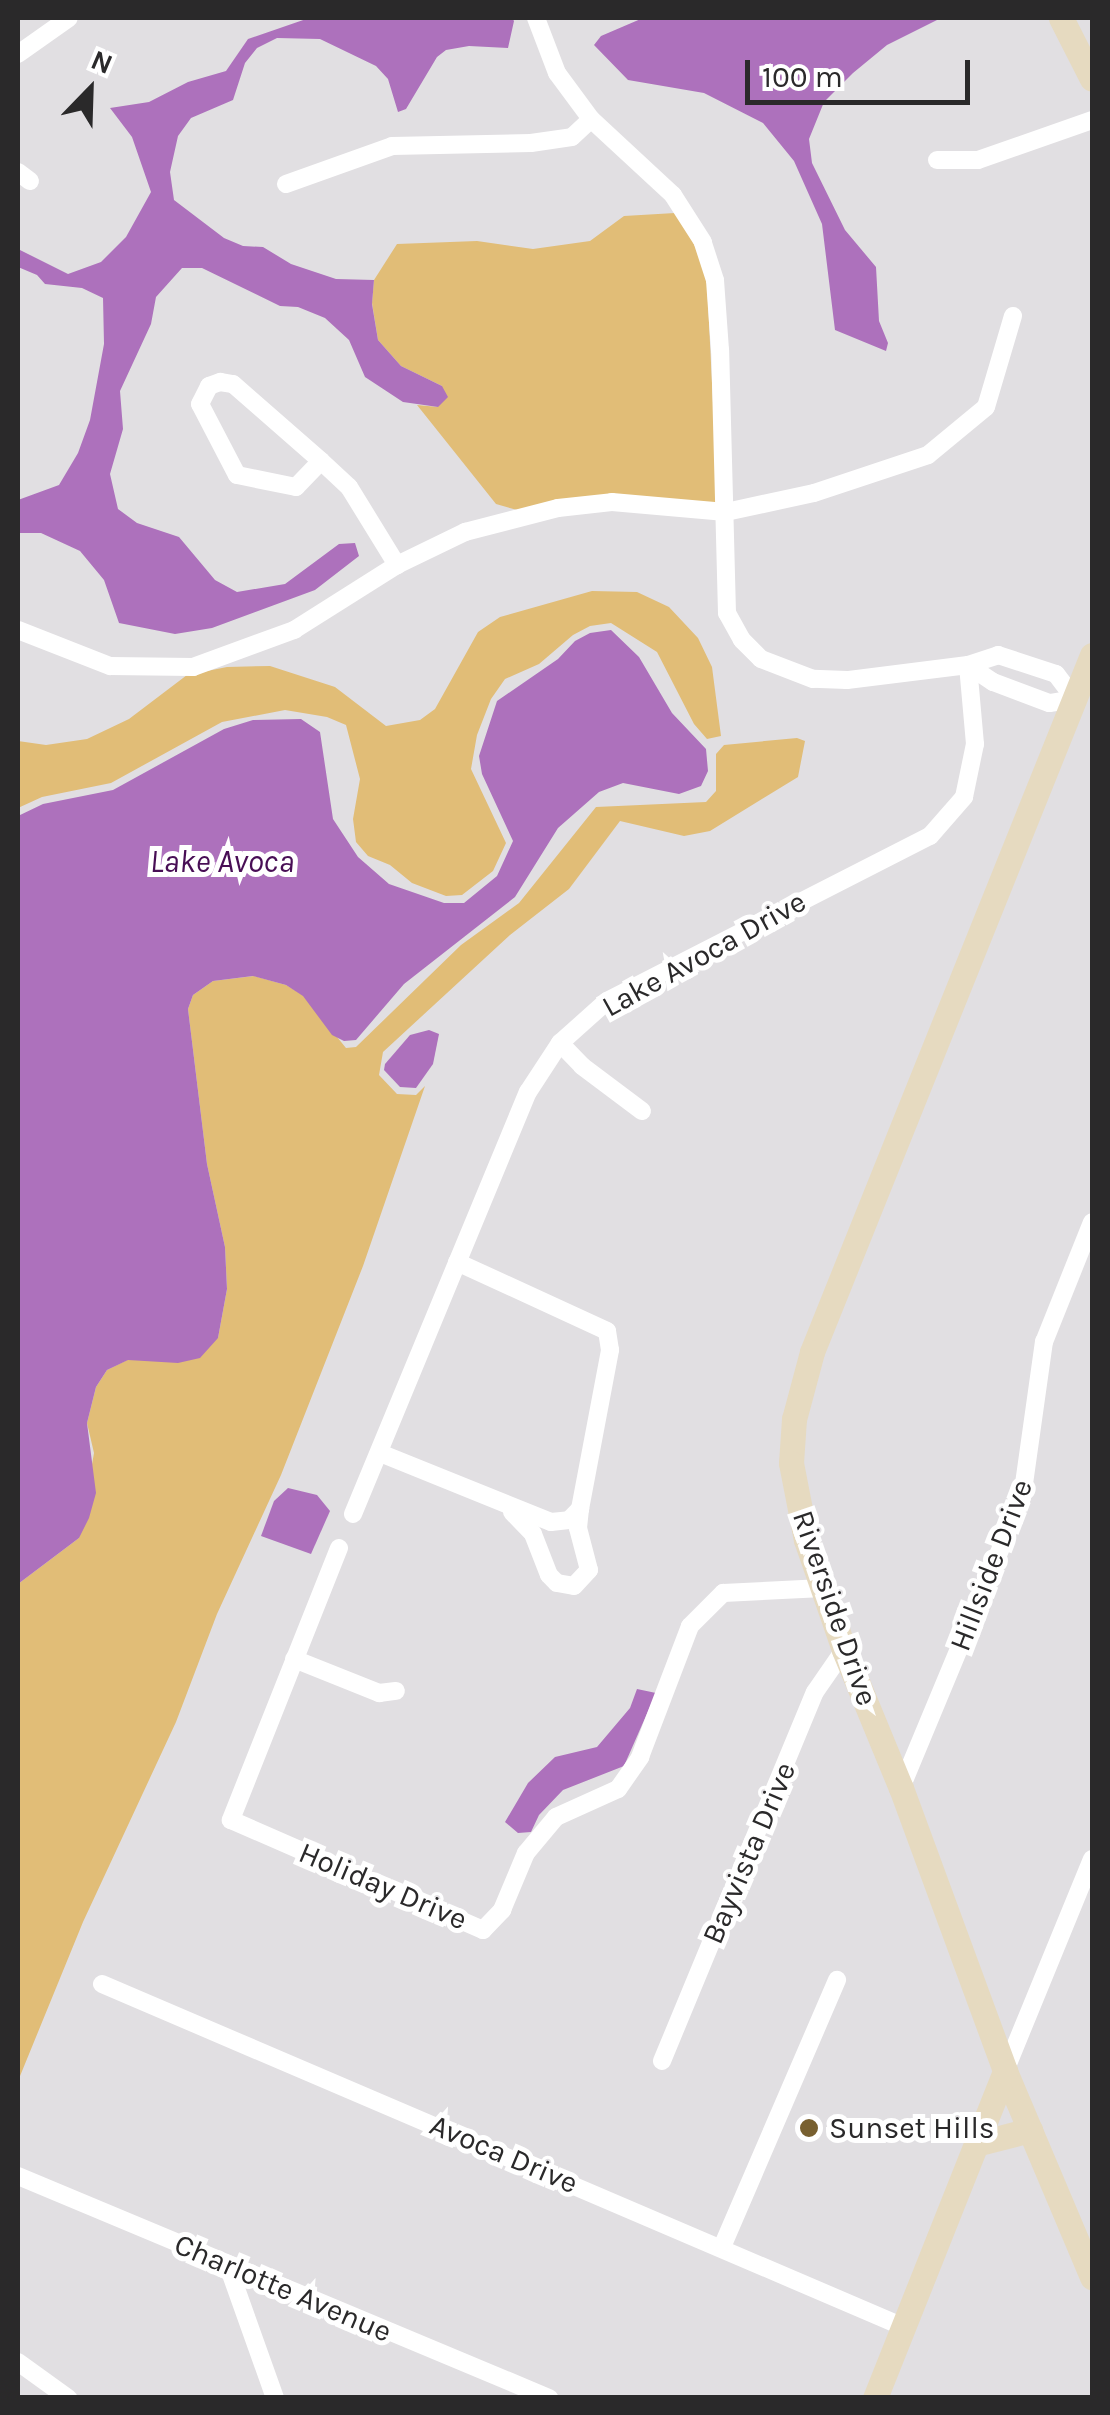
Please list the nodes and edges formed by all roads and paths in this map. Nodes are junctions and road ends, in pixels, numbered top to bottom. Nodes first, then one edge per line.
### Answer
1 (68, 18) edge
2 (536, 18) edge
3 (1061, 18) edge
4 (18, 54) edge
5 (1092, 79) edge
6 (590, 118) junction
7 (1092, 120) edge
8 (936, 160) dead end
9 (286, 184) dead end
10 (1013, 316) dead end
11 (320, 461) junction
12 (726, 512) junction
13 (397, 565) junction
14 (18, 630) edge
15 (1092, 655) edge
16 (968, 665) junction
17 (1075, 699) junction
18 (560, 1043) junction
19 (642, 1112) dead end
20 (1092, 1222) edge
21 (457, 1262) junction
22 (380, 1453) junction
23 (492, 1499) junction
24 (580, 1509) junction
25 (353, 1514) dead end
26 (339, 1548) dead end
27 (824, 1588) junction
28 (844, 1650) junction
29 (294, 1659) junction
30 (396, 1691) dead end
31 (900, 1788) junction
32 (1092, 1859) edge
33 (837, 1980) dead end
34 (102, 1984) dead end
35 (662, 2061) dead end
36 (1005, 2071) junction
37 (1030, 2130) junction
38 (976, 2144) junction
39 (18, 2176) edge
40 (722, 2246) junction
41 (228, 2266) junction
42 (1092, 2277) edge
43 (904, 2326) junction
44 (18, 2362) edge
45 (68, 2398) edge
46 (275, 2398) edge
47 (549, 2398) edge
48 (875, 2398) edge

1 - 4 street
2 - 6 street
3 - 5 street
6 - 9 street
6 - 12 street
7 - 8 street
10 - 12 street
11 - 11 street
11 - 13 street
12 - 13 street
12 - 16 street
13 - 14 street
15 - 17 street, Riverside Drive
16 - 17 street
16 - 17 street
16 - 18 street, Lake Avoca Drive
17 - 27 street, Riverside Drive
18 - 19 street
18 - 21 street, Lake Avoca Drive
20 - 31 street, Hillside Drive
21 - 22 street, Lake Avoca Drive
21 - 24 street
22 - 23 street
22 - 25 street
23 - 24 street
23 - 24 street
26 - 29 street, Holiday Drive
27 - 28 street, Riverside Drive
27 - 29 street, Holiday Drive
28 - 31 street, Riverside Drive
28 - 35 street, Bayvista Drive
29 - 30 street
31 - 36 street, Riverside Drive
32 - 36 street
33 - 40 street
34 - 40 street, Avoca Drive
36 - 37 street, Riverside Drive
36 - 38 street
37 - 38 street
37 - 42 street, Riverside Drive
38 - 43 street
39 - 41 street, Charlotte Avenue
40 - 43 street, Avoca Drive
41 - 46 street
41 - 47 street, Charlotte Avenue
43 - 48 street
44 - 45 street

